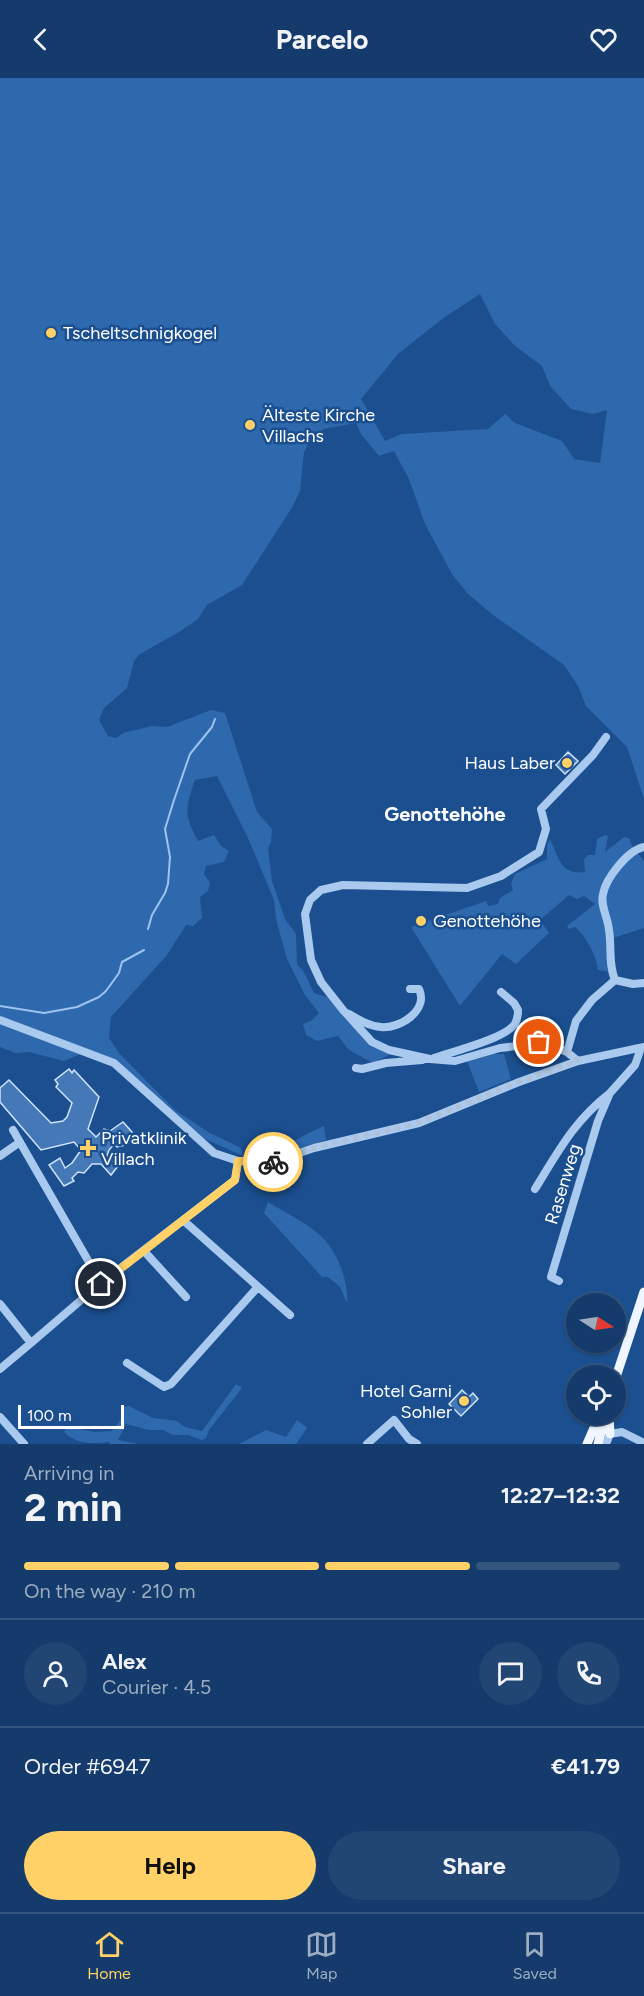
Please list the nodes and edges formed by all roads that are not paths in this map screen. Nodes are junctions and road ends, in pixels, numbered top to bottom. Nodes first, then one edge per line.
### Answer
1 (606, 737) dead end
2 (644, 847) edge
3 (615, 980) junction
4 (644, 982) edge
5 (410, 989) dead end
6 (501, 992) dead end
7 (343, 1010) junction
8 (0, 1020) edge
9 (643, 1048) edge
10 (567, 1052) junction
11 (430, 1059) junction
12 (578, 1061) junction
13 (356, 1068) dead end
14 (610, 1093) junction
15 (13, 1130) dead end
16 (20, 1142) junction
17 (0, 1156) edge
18 (238, 1161) junction
19 (536, 1189) dead end
20 (184, 1221) junction
21 (144, 1251) junction
22 (559, 1281) dead end
23 (101, 1284) junction
24 (257, 1288) junction
25 (644, 1292) edge
26 (186, 1297) dead end
27 (0, 1304) edge
28 (290, 1315) dead end
29 (31, 1343) junction
30 (127, 1363) dead end
31 (620, 1365) edge
32 (0, 1369) edge
33 (0, 1417) edge
34 (596, 1425) edge
35 (604, 1425) edge
36 (609, 1425) edge
37 (610, 1434) junction
38 (644, 1443) edge
39 (24, 1444) edge
40 (367, 1444) edge
41 (417, 1444) edge
42 (588, 1444) edge
43 (598, 1444) edge
44 (606, 1444) edge

1 - 7 street
2 - 3 street
3 - 4 street
3 - 10 street
5 - 7 street
6 - 11 street
7 - 11 street
8 - 18 street
9 - 12 street
9 - 14 street, Rasenweg
10 - 11 street
10 - 12 street
11 - 13 street
12 - 18 street
14 - 19 street, Rasenweg
14 - 22 street, Rasenweg
15 - 16 street
16 - 17 street
16 - 23 street
18 - 20 street
20 - 21 street
20 - 24 street
21 - 23 street
21 - 26 street
23 - 29 street
24 - 28 street
24 - 30 street
25 - 31 main road
27 - 29 street
29 - 32 street
33 - 39 street
34 - 42 main road
35 - 43 main road
36 - 37 main road
37 - 38 street
37 - 44 street
40 - 41 street

